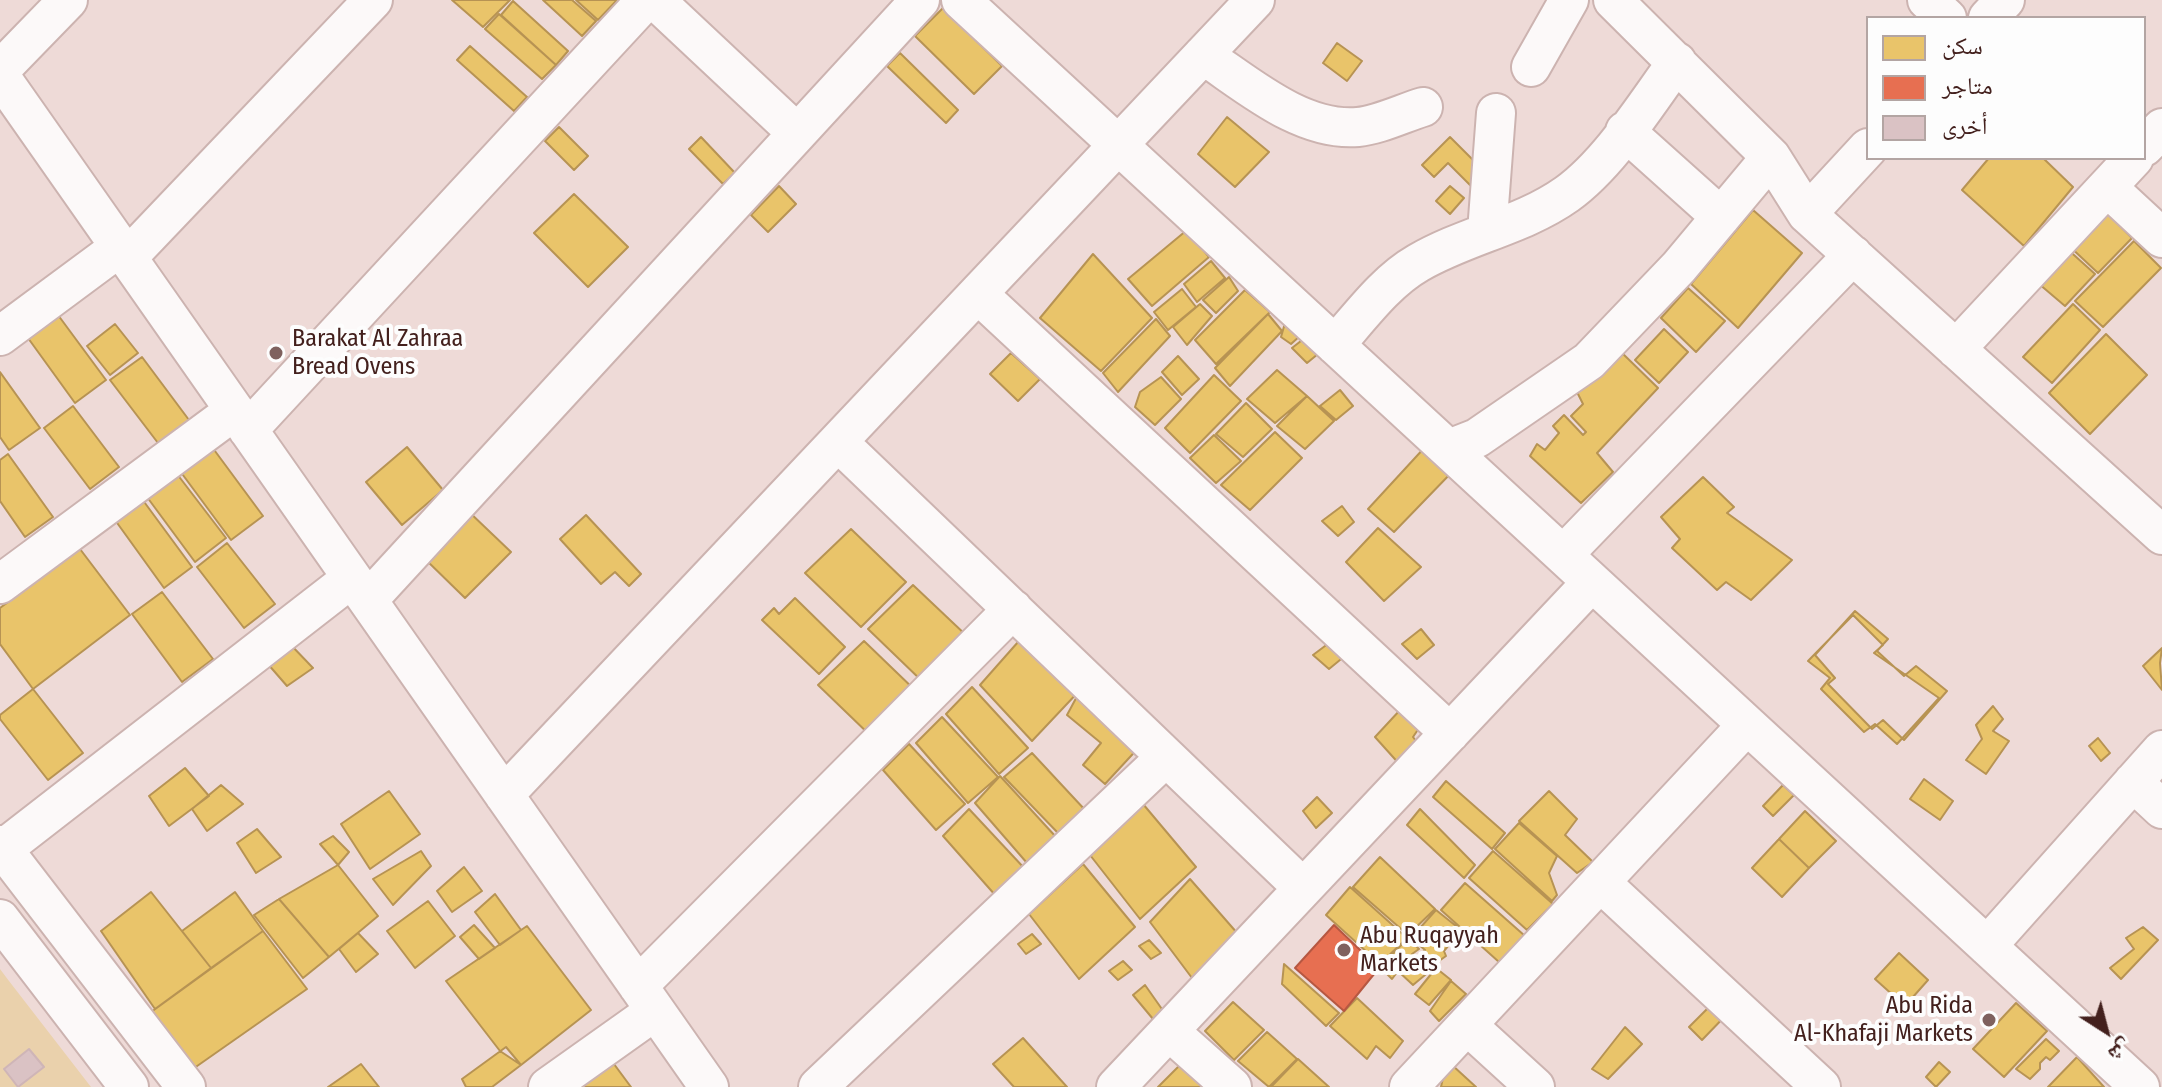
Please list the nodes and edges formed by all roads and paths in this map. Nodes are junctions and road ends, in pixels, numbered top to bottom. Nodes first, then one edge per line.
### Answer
1 (68, 0) edge
2 (373, 0) edge
3 (646, 0) edge
4 (655, 0) edge
5 (920, 0) edge
6 (961, 0) edge
7 (1255, 0) edge
8 (1569, 0) edge
9 (1613, 0) edge
10 (1927, 0) edge
11 (2005, 0) edge
12 (1945, 16) edge
13 (1990, 16) edge
14 (1203, 55) junction
15 (1677, 62) junction
16 (1531, 67) dead end
17 (0, 70) edge
18 (0, 76) edge
19 (1423, 107) dead end
20 (1496, 113) dead end
21 (2162, 128) edge
22 (1625, 131) junction
23 (797, 133) junction
24 (1118, 145) junction
25 (2146, 145) edge
26 (1866, 150) edge
27 (1771, 157) junction
28 (2132, 160) edge
29 (2107, 187) junction
30 (1807, 214) junction
31 (1721, 217) junction
32 (1487, 232) junction
33 (2162, 238) edge
34 (124, 253) junction
35 (1853, 255) junction
36 (978, 294) junction
37 (0, 336) edge
38 (1335, 345) junction
39 (1956, 349) junction
40 (241, 420) junction
41 (838, 442) junction
42 (1449, 449) junction
43 (2162, 535) edge
44 (1563, 555) junction
45 (1592, 582) junction
46 (0, 584) edge
47 (360, 589) junction
48 (1013, 609) junction
49 (1747, 725) junction
50 (1450, 733) junction
51 (2162, 750) edge
52 (1166, 757) junction
53 (2133, 782) junction
54 (504, 795) junction
55 (2162, 809) edge
56 (1, 847) edge
57 (1600, 882) junction
58 (1303, 888) junction
59 (0, 919) edge
60 (1987, 946) junction
61 (647, 998) junction
62 (1467, 1025) junction
63 (1169, 1031) junction
64 (2135, 1085) edge
65 (129, 1087) edge
66 (186, 1087) edge
67 (548, 1087) edge
68 (709, 1087) edge
69 (818, 1087) edge
70 (1116, 1087) edge
71 (1232, 1087) edge
72 (1409, 1087) edge
73 (1535, 1087) edge
74 (1821, 1087) edge

1 - 17 street
2 - 34 street
3 - 40 street
4 - 23 street
5 - 23 street
6 - 24 street
7 - 14 street
8 - 16 street
9 - 15 street
10 - 12 street
11 - 13 street
14 - 19 street
14 - 24 street
15 - 22 street
15 - 27 street
18 - 34 street
20 - 32 street
21 - 25 street
22 - 31 street
22 - 32 street
23 - 47 street
24 - 36 street
24 - 38 street
26 - 30 street
27 - 30 street
27 - 31 street
28 - 29 street
29 - 33 street
29 - 39 street
30 - 35 street
31 - 42 street
32 - 38 street
34 - 37 street
34 - 40 street
35 - 39 street
35 - 44 street
36 - 41 street
36 - 50 street
38 - 42 street
39 - 43 street
40 - 46 street
40 - 47 street
41 - 48 street
41 - 54 street
42 - 44 street
44 - 45 street
45 - 49 street
45 - 50 street
47 - 54 street
47 - 56 street
48 - 52 street
48 - 61 street
49 - 57 street
49 - 60 street
50 - 58 street
51 - 53 street
52 - 58 street
52 - 69 street
53 - 55 street
53 - 60 street
54 - 61 street
56 - 66 street
57 - 62 street
57 - 74 street
58 - 63 street
59 - 65 street
60 - 64 street
61 - 67 street
61 - 68 street
62 - 72 street
62 - 73 street
63 - 70 street
63 - 71 street

